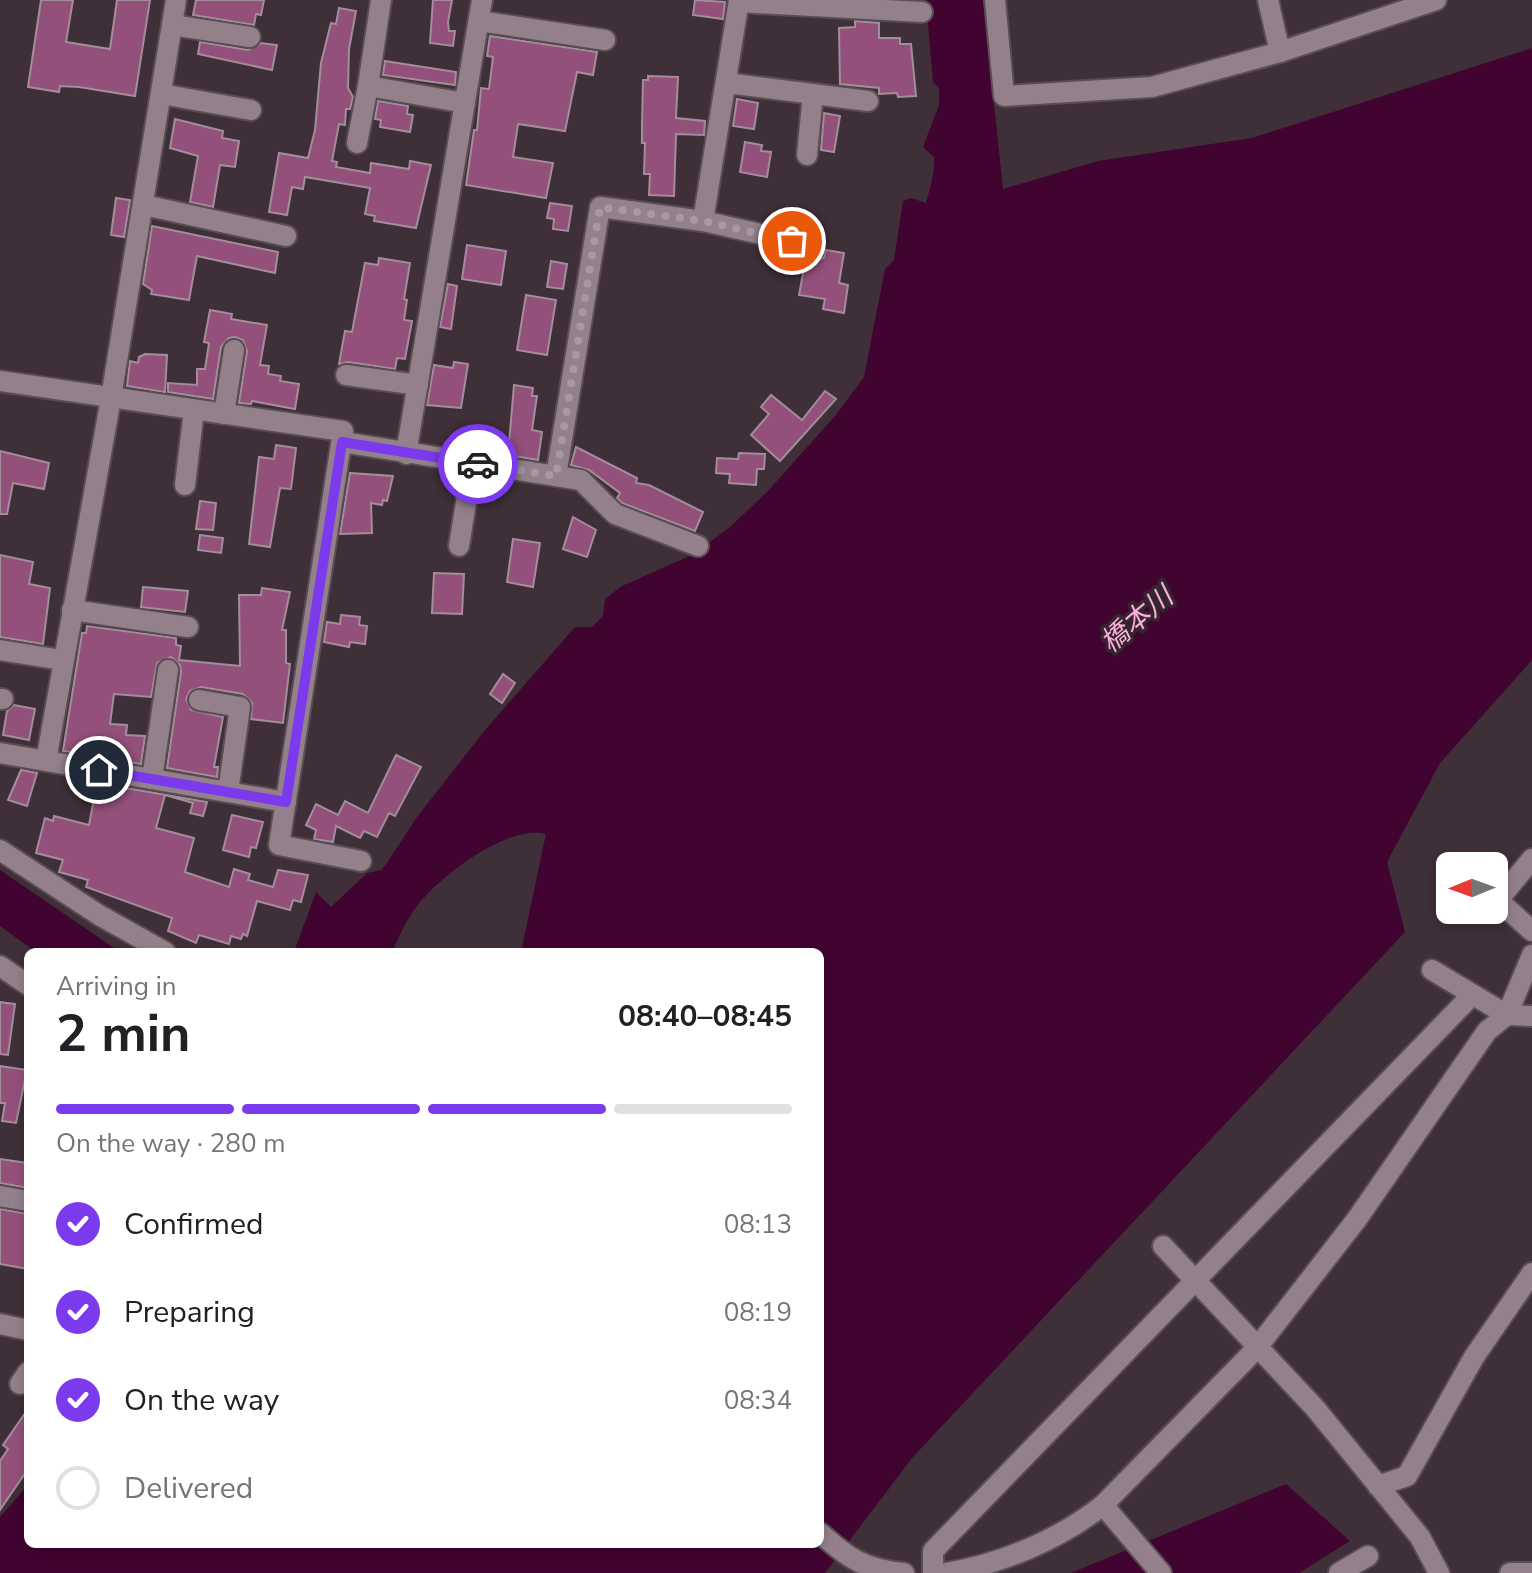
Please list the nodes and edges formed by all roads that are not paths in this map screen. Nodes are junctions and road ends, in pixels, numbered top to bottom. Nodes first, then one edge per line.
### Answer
1 (176, 0) edge
2 (381, 0) edge
3 (482, 0) edge
4 (995, 0) edge
5 (1268, 0) edge
6 (1436, 0) edge
7 (739, 1) edge
8 (922, 12) dead end
9 (479, 21) junction
10 (172, 25) junction
11 (250, 37) dead end
12 (605, 40) dead end
13 (1280, 52) junction
14 (727, 83) junction
15 (368, 86) junction
16 (161, 94) junction
17 (813, 94) junction
18 (868, 101) dead end
19 (465, 103) junction
20 (251, 110) dead end
21 (357, 143) dead end
22 (807, 155) dead end
23 (144, 205) junction
24 (703, 221) junction
25 (286, 236) dead end
26 (797, 257) dead end
27 (234, 350) dead end
28 (346, 375) dead end
29 (0, 381) edge
30 (418, 385) junction
31 (111, 398) junction
32 (194, 410) junction
33 (224, 414) junction
34 (342, 442) junction
35 (406, 454) junction
36 (467, 463) junction
37 (556, 476) junction
38 (185, 485) dead end
39 (459, 546) dead end
40 (698, 546) dead end
41 (72, 610) junction
42 (188, 627) dead end
43 (0, 650) edge
44 (62, 660) junction
45 (168, 670) dead end
46 (199, 700) dead end
47 (0, 753) edge
48 (46, 761) junction
49 (152, 779) junction
50 (228, 792) junction
51 (286, 802) junction
52 (0, 850) edge
53 (1532, 859) edge
54 (361, 861) dead end
55 (1532, 931) edge
56 (158, 948) edge
57 (1532, 955) edge
58 (0, 966) edge
59 (1432, 970) dead end
60 (24, 982) edge
61 (1472, 995) junction
62 (1507, 1015) junction
63 (1532, 1016) edge
64 (0, 1196) edge
65 (24, 1200) edge
66 (1163, 1246) dead end
67 (1532, 1273) edge
68 (1195, 1281) junction
69 (0, 1324) edge
70 (24, 1329) edge
71 (1256, 1349) junction
72 (1378, 1486) junction
73 (1103, 1505) junction
74 (824, 1537) edge
75 (1368, 1556) dead end
76 (904, 1573) edge
77 (933, 1573) edge
78 (946, 1573) edge
79 (1161, 1573) edge
80 (1339, 1573) edge
81 (1439, 1573) edge
82 (1510, 1573) edge
83 (1531, 1573) edge

1 - 10 street
2 - 15 street
3 - 9 street
4 - 13 street
5 - 13 street
6 - 13 street
7 - 8 street
7 - 14 street
9 - 12 street
9 - 19 street
10 - 11 street
10 - 16 street
14 - 17 street
14 - 24 street
15 - 19 street
15 - 21 street
16 - 20 street
16 - 23 street
17 - 18 street
17 - 22 street
19 - 30 street
23 - 25 street
23 - 31 street
24 - 26 street
24 - 37 street
27 - 33 street
28 - 30 street
29 - 31 street
30 - 35 street
31 - 32 street
31 - 41 street
32 - 33 street
32 - 38 street
33 - 34 street
34 - 35 street
34 - 51 street
35 - 36 street
36 - 37 street
36 - 39 street
37 - 40 street
41 - 42 street
41 - 44 street
43 - 44 street
44 - 48 street
45 - 49 street
46 - 50 street
47 - 48 street
48 - 49 street
49 - 50 street
50 - 51 street
51 - 54 street
52 - 56 street
53 - 55 street
57 - 62 street
58 - 60 street
59 - 61 street
61 - 62 street
61 - 68 street
62 - 63 street
62 - 71 street
64 - 65 street
66 - 68 street
67 - 72 street
68 - 71 street
68 - 77 street
69 - 70 street
71 - 72 street
71 - 73 street
72 - 81 street
73 - 78 street
73 - 79 street
74 - 76 street
75 - 80 street
82 - 83 street

